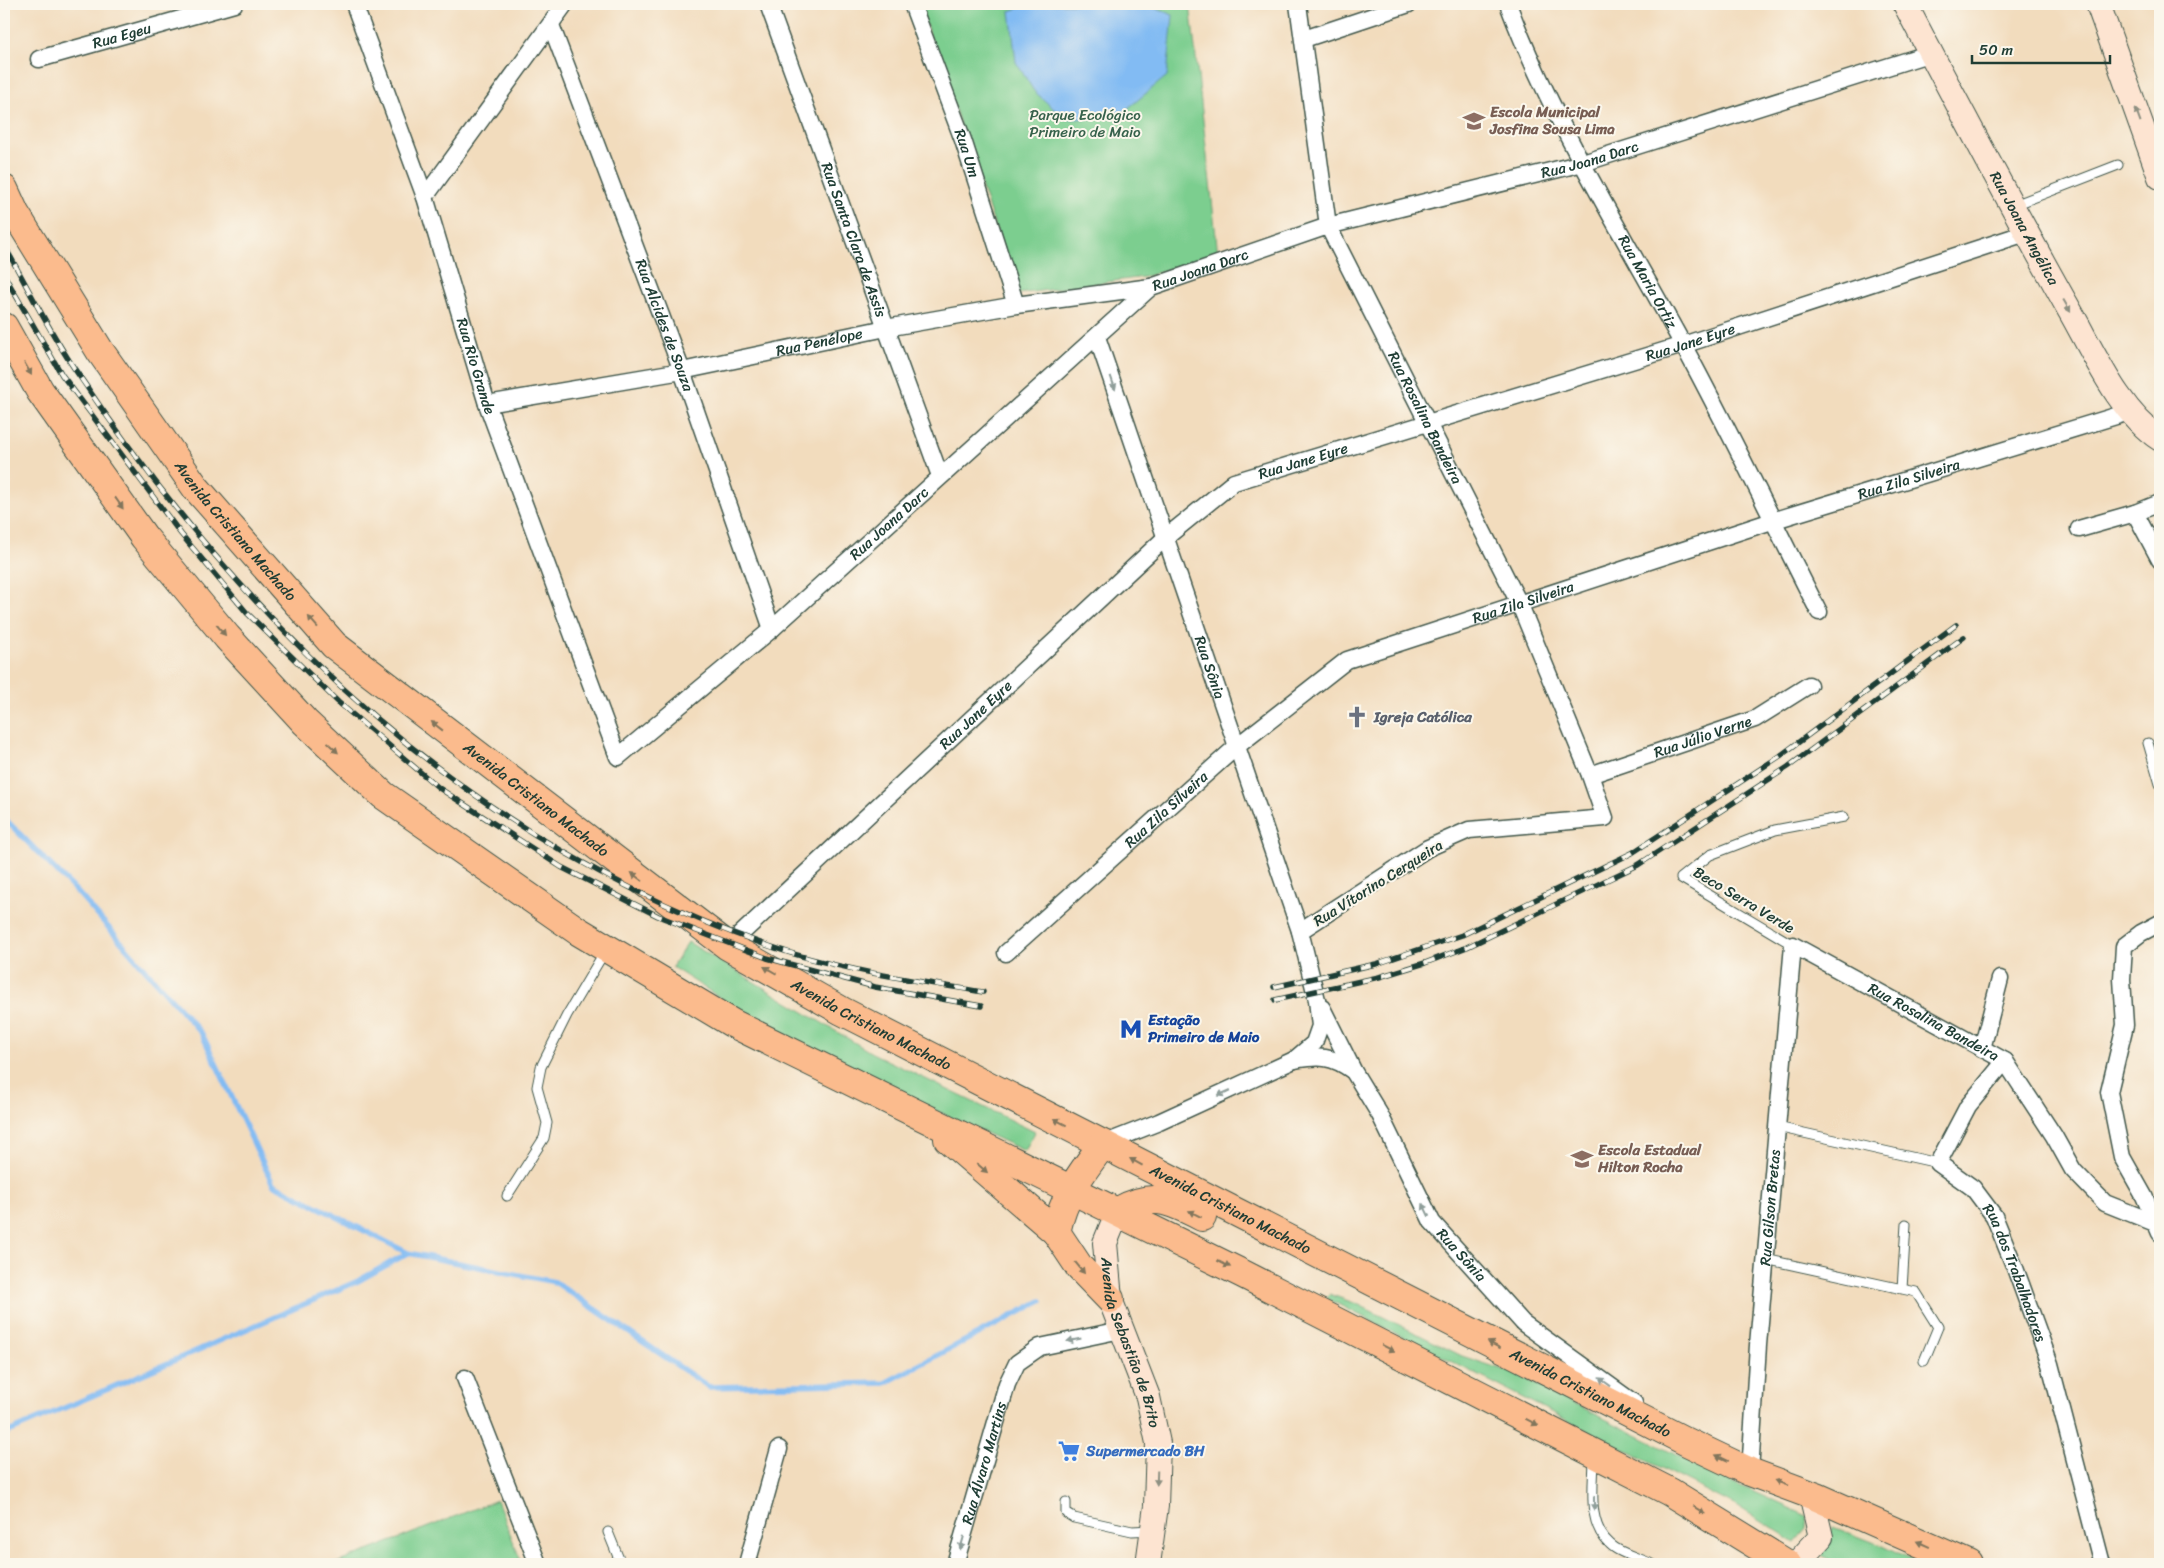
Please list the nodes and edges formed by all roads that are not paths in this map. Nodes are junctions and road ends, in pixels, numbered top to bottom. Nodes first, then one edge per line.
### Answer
1 (234, 4) edge
2 (354, 4) edge
3 (566, 4) edge
4 (768, 4) edge
5 (912, 4) edge
6 (1298, 4) edge
7 (1409, 4) edge
8 (1508, 4) edge
9 (1905, 4) edge
10 (2098, 4) edge
11 (551, 25) junction
12 (1304, 39) junction
13 (1931, 53) junction
14 (39, 59) dead end
15 (1583, 163) junction
16 (2118, 165) dead end
17 (2160, 177) edge
18 (4, 189) edge
19 (424, 196) junction
20 (2011, 206) junction
21 (1328, 226) junction
22 (2026, 233) junction
23 (1151, 287) junction
24 (1016, 305) junction
25 (4, 326) edge
26 (886, 328) junction
27 (1097, 337) junction
28 (1683, 345) junction
29 (682, 370) junction
30 (487, 404) junction
31 (2129, 412) junction
32 (1429, 424) junction
33 (2160, 439) edge
34 (940, 476) junction
35 (2160, 503) edge
36 (2135, 513) junction
37 (1772, 521) junction
38 (2079, 529) dead end
39 (1165, 538) junction
40 (2160, 560) edge
41 (1520, 605) junction
42 (1819, 612) dead end
43 (772, 629) junction
44 (1809, 685) dead end
45 (2148, 743) dead end
46 (1236, 747) junction
47 (618, 757) joint
48 (1590, 775) junction
49 (2160, 784) edge
50 (1844, 817) dead end
51 (1606, 818) joint
52 (2160, 923) edge
53 (1300, 931) junction
54 (1793, 945) junction
55 (728, 946) junction
56 (607, 948) junction
57 (1006, 953) dead end
58 (2000, 979) dead end
59 (1318, 1000) junction
60 (1982, 1048) junction
61 (1294, 1060) junction
62 (2004, 1061) junction
63 (1354, 1072) junction
64 (919, 1113) junction
65 (1777, 1127) junction
66 (1103, 1144) junction
67 (1938, 1163) junction
68 (1071, 1188) junction
69 (507, 1196) dead end
70 (1118, 1211) junction
71 (1906, 1224) dead end
72 (2158, 1227) edge
73 (1056, 1232) junction
74 (1766, 1259) junction
75 (1366, 1280) junction
76 (1902, 1289) junction
77 (1110, 1299) junction
78 (1122, 1330) junction
79 (1924, 1361) dead end
80 (465, 1378) dead end
81 (1687, 1442) junction
82 (778, 1449) dead end
83 (1594, 1454) junction
84 (1750, 1472) junction
85 (1811, 1495) junction
86 (1066, 1502) dead end
87 (1153, 1530) junction
88 (608, 1532) dead end
89 (538, 1564) edge
90 (621, 1564) edge
91 (747, 1564) edge
92 (955, 1564) edge
93 (1148, 1564) edge
94 (1652, 1564) edge
95 (1787, 1564) edge
96 (1796, 1564) edge
97 (1968, 1564) edge
98 (2102, 1564) edge

1 - 14 street, Rua Egeu
2 - 19 street, Rua Rio Grande
3 - 11 street
4 - 26 street, Rua Santa Clara de Assis
5 - 24 street, Rua Um
6 - 12 street, Rua Rosalina Bandeira
7 - 12 street
8 - 15 street, Rua Maria Ortiz
9 - 13 street, Rua Joana Angélica
17 -> 10 street
11 - 19 street
11 - 29 street, Rua Alcides de Souza
12 - 21 street, Rua Rosalina Bandeira
13 - 15 street, Rua Joana Darc
13 - 20 street, Rua Joana Angélica
15 - 21 street, Rua Joana Darc
15 - 28 street, Rua Maria Ortiz
16 - 20 lane
55 -> 18 highway, Avenida Cristiano Machado
19 - 30 street, Rua Rio Grande
20 - 22 street, Rua Joana Angélica
21 - 23 street, Rua Joana Darc
21 - 32 street, Rua Rosalina Bandeira
22 - 28 street, Rua Jane Eyre
22 -> 31 street, Rua Joana Angélica
23 - 24 street, Rua Penélope
23 - 27 street, Rua Joana Darc
24 - 26 street, Rua Penélope
25 -> 56 highway
26 - 29 street, Rua Penélope
26 - 34 street, Rua Santa Clara de Assis
27 - 34 street, Rua Joana Darc
27 -> 39 street, Rua Sônia
28 - 32 street, Rua Jane Eyre
28 - 37 street, Rua Maria Ortiz
29 - 30 street, Rua Penélope
29 - 43 street, Rua Alcides de Souza
30 - 47 street, Rua Rio Grande
31 - 33 street, Rua Joana Angélica
31 - 37 street, Rua Zila Silveira
32 - 39 street, Rua Jane Eyre
32 - 41 street, Rua Rosalina Bandeira
34 - 43 street, Rua Joana Darc
35 - 36 street
36 - 38 street
36 - 40 street
37 - 41 street, Rua Zila Silveira
37 - 42 street, Rua Maria Ortiz
39 - 46 street, Rua Sônia
39 - 55 street, Rua Jane Eyre
41 - 46 street, Rua Zila Silveira
41 - 48 street, Rua Rosalina Bandeira
43 - 47 street, Rua Joana Darc
44 - 48 street, Rua Júlio Verne
45 - 49 lane
46 - 53 street, Rua Sônia
46 - 57 street, Rua Zila Silveira
48 - 51 street, Rua Rosalina Bandeira
50 - 54 lane, Beco Serra Verde
51 - 53 street, Rua Vítorino Cerqueira
52 - 72 street
53 - 59 street, Rua Sônia
54 - 60 street, Rua Rosalina Bandeira
54 - 65 street, Rua Gilson Bretas
66 -> 55 highway, Avenida Cristiano Machado
56 - 64 highway
56 - 69 lane
58 - 60 street
59 - 61 street, Rua Sônia
59 - 63 street, Rua Sônia
60 - 62 street, Rua Rosalina Bandeira
61 - 63 street
61 -> 66 street, Rua Sônia
62 - 67 street
62 - 72 street, Rua Rosalina Bandeira
81 -> 63 street, Rua Sônia
64 - 68 highway
64 -> 73 highway
65 - 67 lane, Rua dos Trabalhadores
65 - 74 street, Rua Gilson Bretas
66 - 68 highway
75 -> 66 highway, Avenida Cristiano Machado
67 - 98 street, Rua dos Trabalhadores
68 - 70 highway
68 - 73 highway
75 -> 70 highway
70 - 77 street, Avenida Sebastião de Brito
70 -> 83 highway
71 - 76 lane
73 -> 77 highway
74 - 76 lane
74 - 84 street, Rua Gilson Bretas
81 -> 75 highway, Avenida Cristiano Machado
76 - 79 lane
77 - 78 street, Avenida Sebastião de Brito
78 -> 87 street, Avenida Sebastião de Brito
78 -> 92 street, Rua Álvaro Martins
80 - 89 street
84 -> 81 highway, Avenida Cristiano Machado
82 - 91 street
83 -> 94 lane
83 -> 95 highway
85 -> 84 highway, Avenida Cristiano Machado
85 - 96 street
97 -> 85 highway, Avenida Cristiano Machado
86 - 87 lane
87 - 93 street, Avenida Sebastião de Brito
88 - 90 lane

